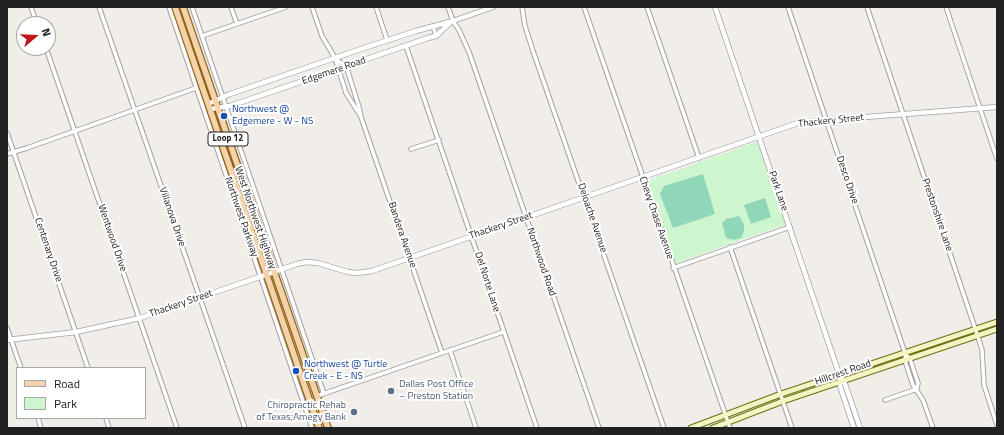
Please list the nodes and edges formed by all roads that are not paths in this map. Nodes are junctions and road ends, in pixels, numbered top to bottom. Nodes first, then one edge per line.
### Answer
1 (99, 7) edge
2 (168, 7) edge
3 (175, 7) edge
4 (183, 7) edge
5 (192, 7) edge
6 (231, 7) edge
7 (286, 7) edge
8 (312, 7) edge
9 (376, 7) edge
10 (448, 7) edge
11 (493, 7) edge
12 (522, 7) edge
13 (584, 7) edge
14 (647, 7) edge
15 (715, 7) edge
16 (788, 7) edge
17 (867, 7) edge
18 (946, 7) edge
19 (452, 21) junction
20 (237, 24) junction
21 (433, 26) junction
22 (202, 36) junction
23 (436, 36) junction
24 (387, 40) junction
25 (406, 46) junction
26 (49, 56) edge
27 (335, 58) junction
28 (346, 66) junction
29 (337, 69) junction
30 (196, 88) junction
31 (222, 97) junction
32 (215, 100) junction
33 (209, 107) junction
34 (226, 107) junction
35 (997, 107) edge
36 (218, 108) junction
37 (980, 108) junction
38 (135, 110) junction
39 (903, 114) junction
40 (361, 117) junction
41 (826, 120) junction
42 (75, 131) junction
43 (7, 133) edge
44 (760, 137) junction
45 (439, 140) junction
46 (411, 149) dead end
47 (14, 152) junction
48 (7, 154) edge
49 (700, 158) junction
50 (997, 159) edge
51 (642, 177) junction
52 (585, 197) junction
53 (526, 217) junction
54 (790, 227) junction
55 (472, 236) junction
56 (730, 247) junction
57 (410, 257) junction
58 (673, 268) junction
59 (281, 269) junction
60 (274, 271) junction
61 (264, 275) junction
62 (199, 298) junction
63 (140, 318) junction
64 (997, 322) edge
65 (7, 328) edge
66 (976, 329) junction
67 (997, 329) edge
68 (76, 332) junction
69 (503, 332) junction
70 (978, 336) junction
71 (9, 339) edge
72 (450, 350) junction
73 (442, 353) junction
74 (905, 353) junction
75 (907, 360) junction
76 (21, 367) edge
77 (88, 367) edge
78 (840, 374) junction
79 (842, 381) junction
80 (917, 389) junction
81 (324, 394) junction
82 (781, 394) junction
83 (317, 396) junction
84 (309, 399) junction
85 (885, 400) dead end
86 (783, 401) junction
87 (725, 415) junction
88 (728, 422) junction
89 (997, 424) edge
90 (177, 428) edge
91 (244, 428) edge
92 (312, 428) edge
93 (319, 428) edge
94 (328, 428) edge
95 (476, 428) edge
96 (537, 428) edge
97 (599, 428) edge
98 (664, 428) edge
99 (691, 428) edge
100 (713, 428) edge
101 (730, 428) edge
102 (792, 428) edge
103 (854, 428) edge
104 (860, 428) edge
105 (933, 428) edge

1 - 38 street, Villanova Drive
2 - 30 street, Northwest Parkway
3 - 33 main road, West Northwest Highway / Loop 12
4 - 32 main road, West Northwest Highway / Loop 12
5 - 22 street
6 - 20 street
7 - 20 street
8 - 27 street, Bandera Avenue
9 - 24 street
10 - 19 street, Northwood Road
11 - 19 street, Edgemere Road
12 - 52 street, Deloache Avenue
13 - 51 street, Chevy Chase Avenue
14 - 49 street
15 - 44 street, Park Lane
16 - 41 street, Desco Drive
17 - 39 street, Prestonshire Lane
18 - 37 street
19 - 21 street, Edgemere Road
19 - 23 street, Edgemere Road
19 - 53 street, Northwood Road
20 - 22 street
21 - 23 street
21 - 24 street, Edgemere Road
22 - 31 street
23 - 25 street, Edgemere Road
24 - 27 street, Edgemere Road
25 - 28 street, Edgemere Road
25 - 45 street, Del Norte Lane
26 - 42 street, Wentwood Drive
27 - 28 street, Bandera Avenue
27 - 29 street, Bandera Avenue
27 - 31 street, Edgemere Road
28 - 29 street, Edgemere Road
28 - 40 street, Bandera Avenue
29 - 34 street, Edgemere Road
29 - 40 street, Bandera Avenue
30 - 38 street
30 - 61 street, Northwest Parkway
31 - 32 street, Edgemere Road
31 - 34 street
32 - 33 street, Edgemere Road
32 - 36 main road, West Northwest Highway / Loop 12
33 - 36 street, Edgemere Road
33 - 61 main road, West Northwest Highway / Loop 12
34 - 36 street, Edgemere Road
34 - 59 street
35 - 37 street, Thackery Street
36 - 60 main road, West Northwest Highway / Loop 12
37 - 39 street, Thackery Street
37 - 50 street
38 - 42 street
38 - 62 street, Villanova Drive
39 - 41 street, Thackery Street
39 - 66 street, Prestonshire Lane
40 - 57 street, Bandera Avenue
41 - 44 street, Thackery Street
41 - 74 street, Desco Drive
42 - 47 street
42 - 63 street, Wentwood Drive
43 - 47 street, Centenary Drive
44 - 49 street, Thackery Street
44 - 54 street, Park Lane
45 - 46 street
45 - 55 street, Del Norte Lane
47 - 48 street
47 - 68 street, Centenary Drive
49 - 51 street, Thackery Street
51 - 52 street, Thackery Street
51 - 58 street, Chevy Chase Avenue
52 - 53 street, Thackery Street
52 - 98 street, Deloache Avenue
53 - 55 street, Thackery Street
53 - 97 street, Northwood Road
54 - 56 street
54 - 78 street, Park Lane
55 - 57 street, Thackery Street
55 - 69 street, Del Norte Lane
56 - 58 street
56 - 82 street
57 - 59 street, Thackery Street
57 - 73 street, Bandera Avenue
58 - 87 street, Chevy Chase Avenue
59 - 60 street, Thackery Street
59 - 81 street
60 - 61 street, Thackery Street
60 - 83 main road, West Northwest Highway / Loop 12
61 - 62 street, Thackery Street
61 - 84 main road, West Northwest Highway / Loop 12
61 - 92 street, Northwest Parkway
62 - 63 street, Thackery Street
62 - 91 street, Villanova Drive
63 - 68 street, Thackery Street
63 - 90 street, Wentwood Drive
64 - 66 main road, Hillcrest Road
65 - 71 street
66 - 70 street, Prestonshire Lane
66 - 74 main road, Hillcrest Road
67 - 70 main road, Hillcrest Road
68 - 71 street, Thackery Street
68 - 77 street, Centenary Drive
69 - 72 street
69 - 96 street, Del Norte Lane
70 - 75 main road, Hillcrest Road
70 - 89 street, Prestonshire Lane
71 - 76 street
72 - 73 street
72 - 95 street
73 - 81 street
74 - 75 street, Desco Drive
74 - 78 main road, Hillcrest Road
75 - 79 main road, Hillcrest Road
75 - 80 street, Desco Drive
78 - 79 street, Park Lane
78 - 82 main road, Hillcrest Road
79 - 86 main road, Hillcrest Road
79 - 103 street, Park Lane
79 - 104 street, Park Lane
80 - 85 street
80 - 105 street, Desco Drive
81 - 83 street
82 - 86 street
82 - 87 main road, Hillcrest Road
83 - 84 main road
83 - 94 main road, West Northwest Highway / Loop 12
84 - 93 main road, West Northwest Highway / Loop 12
86 - 88 main road, Hillcrest Road
86 - 102 street
87 - 88 street, Chevy Chase Avenue
87 - 99 main road, Hillcrest Road
88 - 100 main road, Hillcrest Road
88 - 101 street, Chevy Chase Avenue

